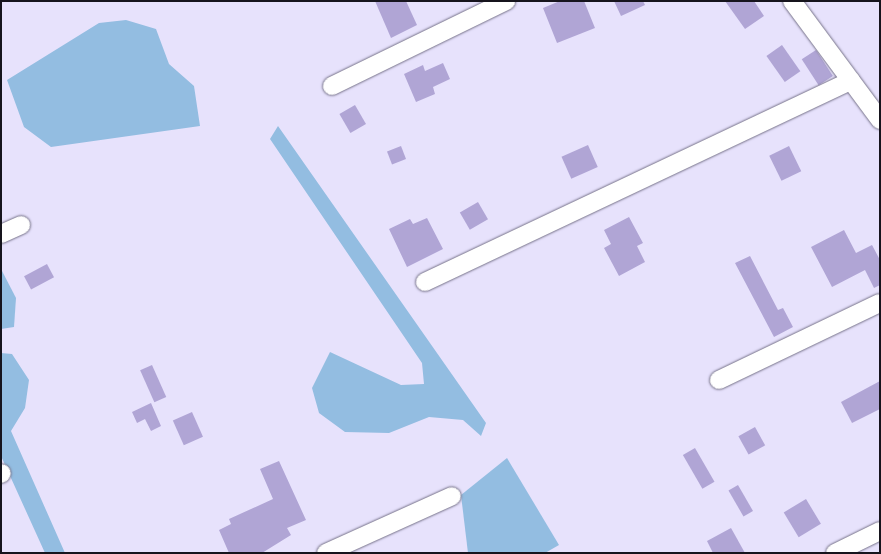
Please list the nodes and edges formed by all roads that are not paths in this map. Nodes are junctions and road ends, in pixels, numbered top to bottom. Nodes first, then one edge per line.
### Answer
1 (506, 1) edge
2 (792, 1) edge
3 (851, 81) junction
4 (332, 86) dead end
5 (880, 120) edge
6 (21, 225) dead end
7 (1, 234) edge
8 (425, 282) dead end
9 (880, 303) edge
10 (719, 380) dead end
11 (452, 496) dead end
12 (880, 531) edge
13 (326, 553) edge
14 (835, 553) edge

1 - 4 street
2 - 3 street
3 - 5 street
3 - 8 street
6 - 7 street
9 - 10 street
11 - 13 street
12 - 14 street

